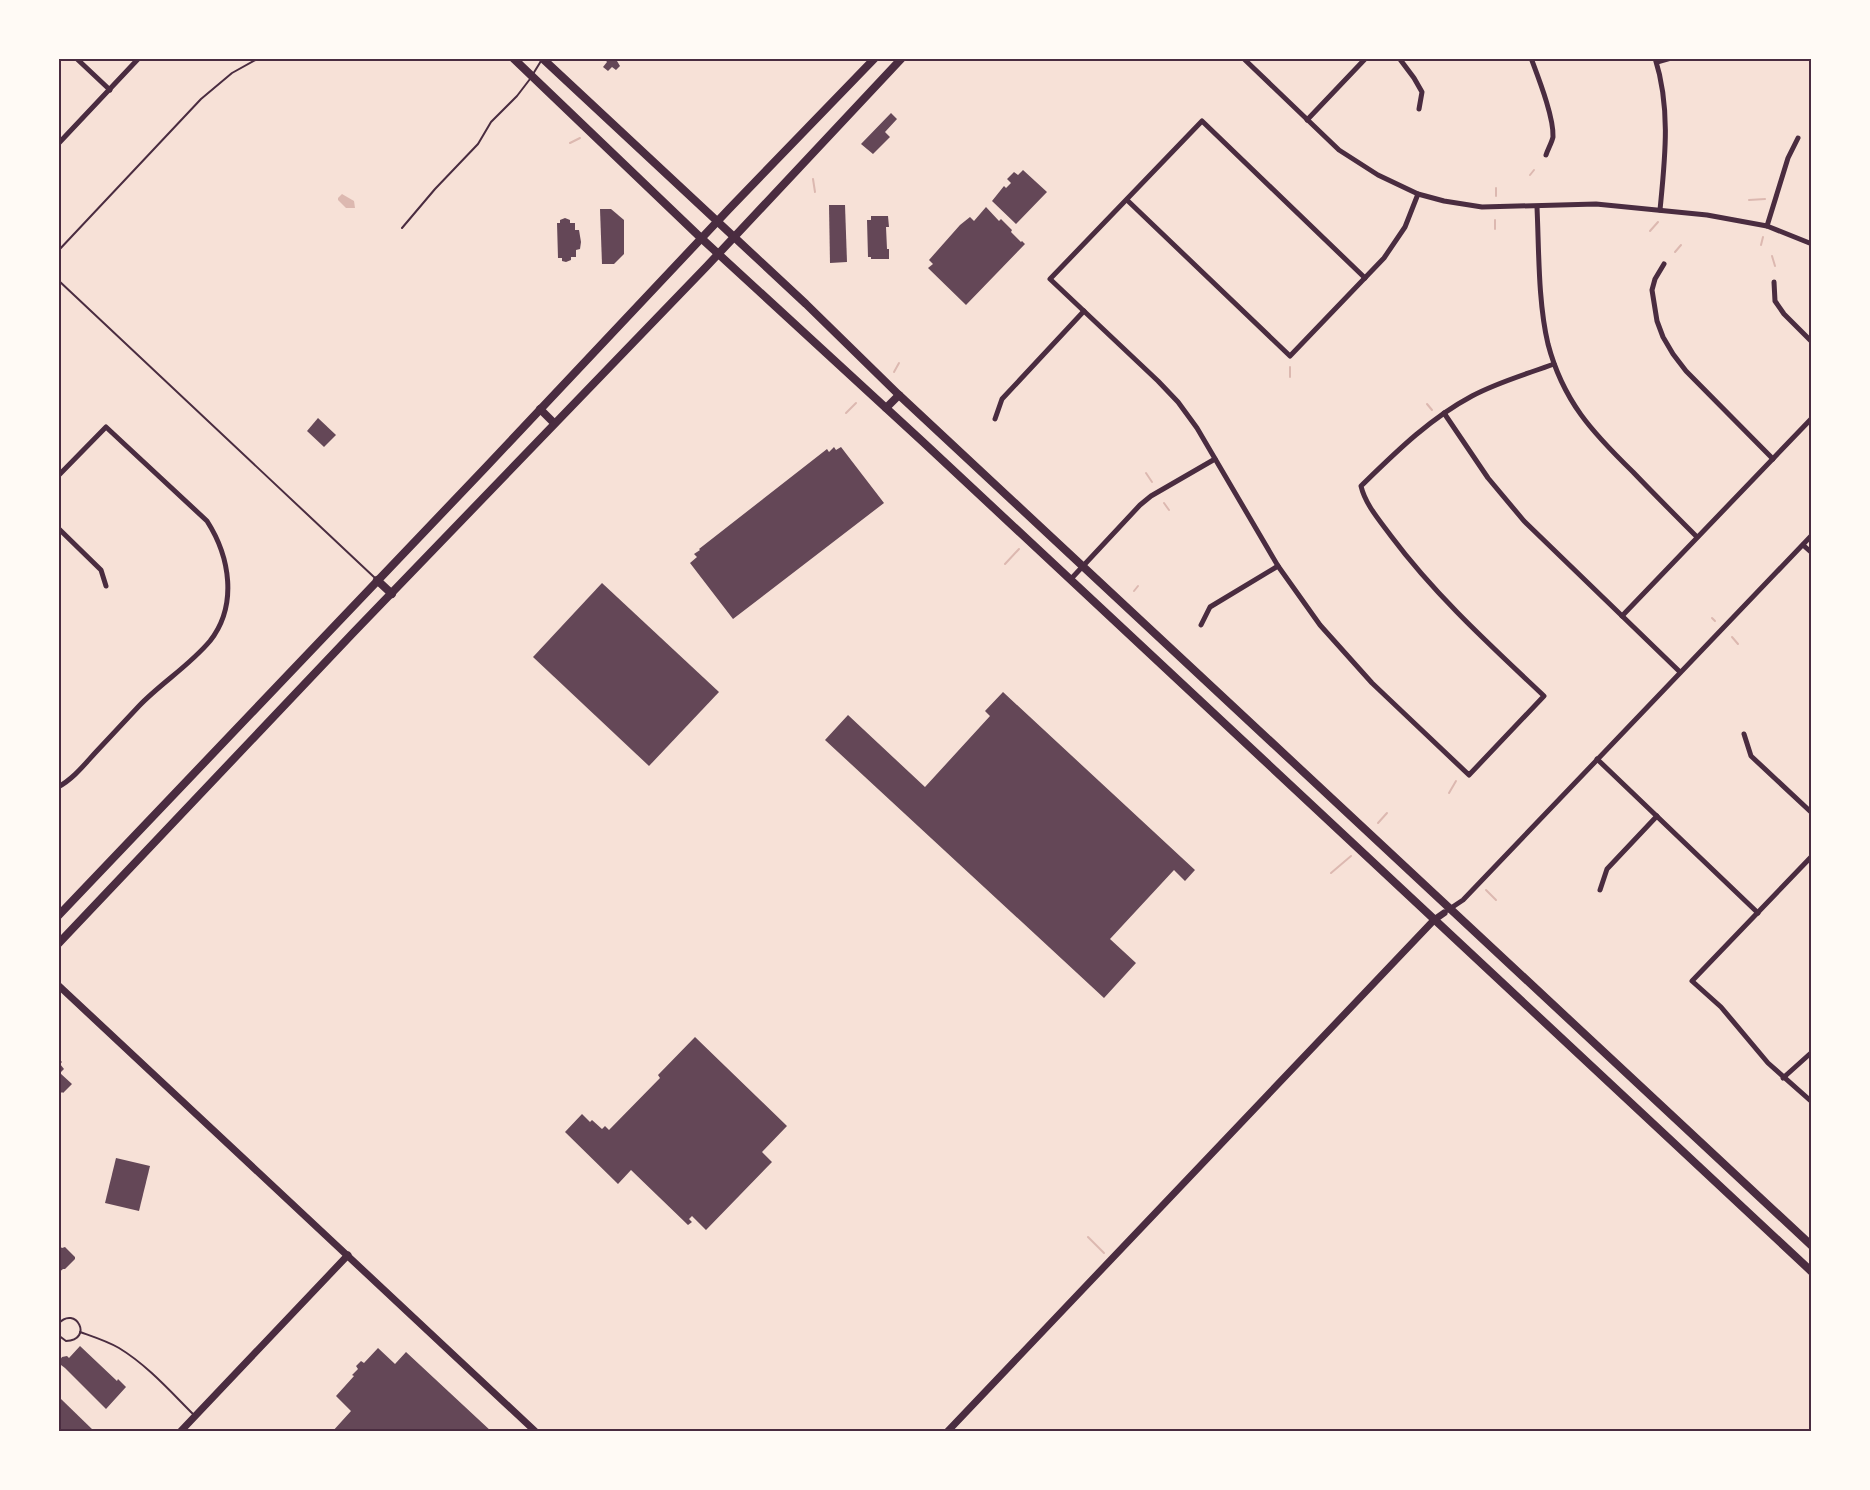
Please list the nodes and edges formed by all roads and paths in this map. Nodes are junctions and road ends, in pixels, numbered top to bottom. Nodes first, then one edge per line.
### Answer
1 (76, 58) edge
2 (139, 58) edge
3 (259, 58) edge
4 (513, 58) edge
5 (875, 58) edge
6 (903, 58) edge
7 (1243, 58) edge
8 (1365, 58) edge
9 (1399, 58) edge
10 (1531, 58) edge
11 (1671, 58) edge
12 (542, 59) edge
13 (1656, 60) edge
14 (532, 76) junction
15 (110, 90) junction
16 (1419, 109) dead end
17 (1307, 120) junction
18 (1798, 138) dead end
19 (58, 144) edge
20 (1546, 155) dead end
21 (1418, 194) junction
22 (1127, 200) junction
23 (1537, 207) junction
24 (1660, 210) junction
25 (717, 221) junction
26 (1767, 226) junction
27 (402, 228) dead end
28 (734, 237) junction
29 (701, 238) junction
30 (1812, 244) edge
31 (58, 252) edge
32 (718, 254) junction
33 (1664, 264) dead end
34 (1365, 278) junction
35 (58, 280) edge
36 (1774, 282) dead end
37 (1084, 311) junction
38 (1812, 342) edge
39 (1554, 364) junction
40 (899, 394) junction
41 (886, 408) junction
42 (540, 409) junction
43 (1443, 413) junction
44 (1812, 418) edge
45 (995, 419) dead end
46 (554, 423) junction
47 (1215, 459) junction
48 (1773, 459) junction
49 (58, 476) edge
50 (58, 528) edge
51 (1812, 535) edge
52 (1697, 537) junction
53 (1803, 545) junction
54 (1812, 553) edge
55 (1083, 566) junction
56 (1278, 566) junction
57 (377, 580) junction
58 (1070, 580) junction
59 (106, 586) dead end
60 (392, 594) junction
61 (1622, 616) junction
62 (1201, 625) dead end
63 (1680, 672) junction
64 (1744, 734) dead end
65 (1597, 759) junction
66 (58, 787) edge
67 (1812, 813) edge
68 (1657, 816) junction
69 (1812, 856) edge
70 (1600, 890) dead end
71 (1448, 911) junction
72 (1758, 913) junction
73 (58, 916) edge
74 (1434, 920) junction
75 (58, 945) edge
76 (58, 985) edge
77 (1812, 1052) edge
78 (1783, 1078) junction
79 (1812, 1102) edge
80 (1812, 1246) edge
81 (348, 1255) junction
82 (1812, 1272) edge
83 (58, 1324) edge
84 (80, 1332) junction
85 (58, 1335) edge
86 (196, 1416) junction
87 (180, 1431) edge
88 (536, 1431) edge
89 (946, 1431) edge

1 - 15 street
2 - 15 street
3 - 31 lane
4 - 14 main road
5 - 25 main road
6 - 28 main road
7 - 17 street
8 - 17 street
9 - 16 street
10 - 20 street
11 - 13 street
12 - 14 lane
12 - 25 main road
13 - 24 street
14 - 27 lane
14 - 29 main road
15 - 19 street
17 - 21 street
18 - 26 street
21 - 23 street
21 - 34 street
22 - 34 street
22 - 34 street
22 - 37 street
23 - 24 street
23 - 39 street
24 - 26 street
25 - 28 main road
25 - 29 main road
26 - 30 street
28 - 32 main road
28 - 40 main road
29 - 32 main road
29 - 42 main road
32 - 41 main road
32 - 46 main road
33 - 48 street
35 - 57 lane
36 - 38 street
37 - 45 street
37 - 47 street
39 - 43 street
39 - 52 street
40 - 41 main road
40 - 55 main road
41 - 58 main road
42 - 46 main road
42 - 57 main road
43 - 56 street
43 - 61 street
44 - 48 street
46 - 60 main road
47 - 55 street
47 - 56 street
48 - 52 street
49 - 66 street
50 - 59 street
51 - 53 street
52 - 61 street
53 - 54 street
53 - 63 street
55 - 58 street
55 - 71 main road
56 - 62 street
57 - 60 main road
57 - 73 main road
58 - 74 main road
60 - 75 main road
61 - 63 street
63 - 65 street
64 - 67 street
65 - 68 street
65 - 71 street
68 - 70 street
68 - 72 street
69 - 72 street
71 - 74 street
71 - 80 main road
72 - 78 street
74 - 82 main road
74 - 89 street
76 - 81 street
77 - 78 street
78 - 79 street
81 - 86 street
81 - 88 street
83 - 84 lane
84 - 85 lane
84 - 86 lane
86 - 87 street

